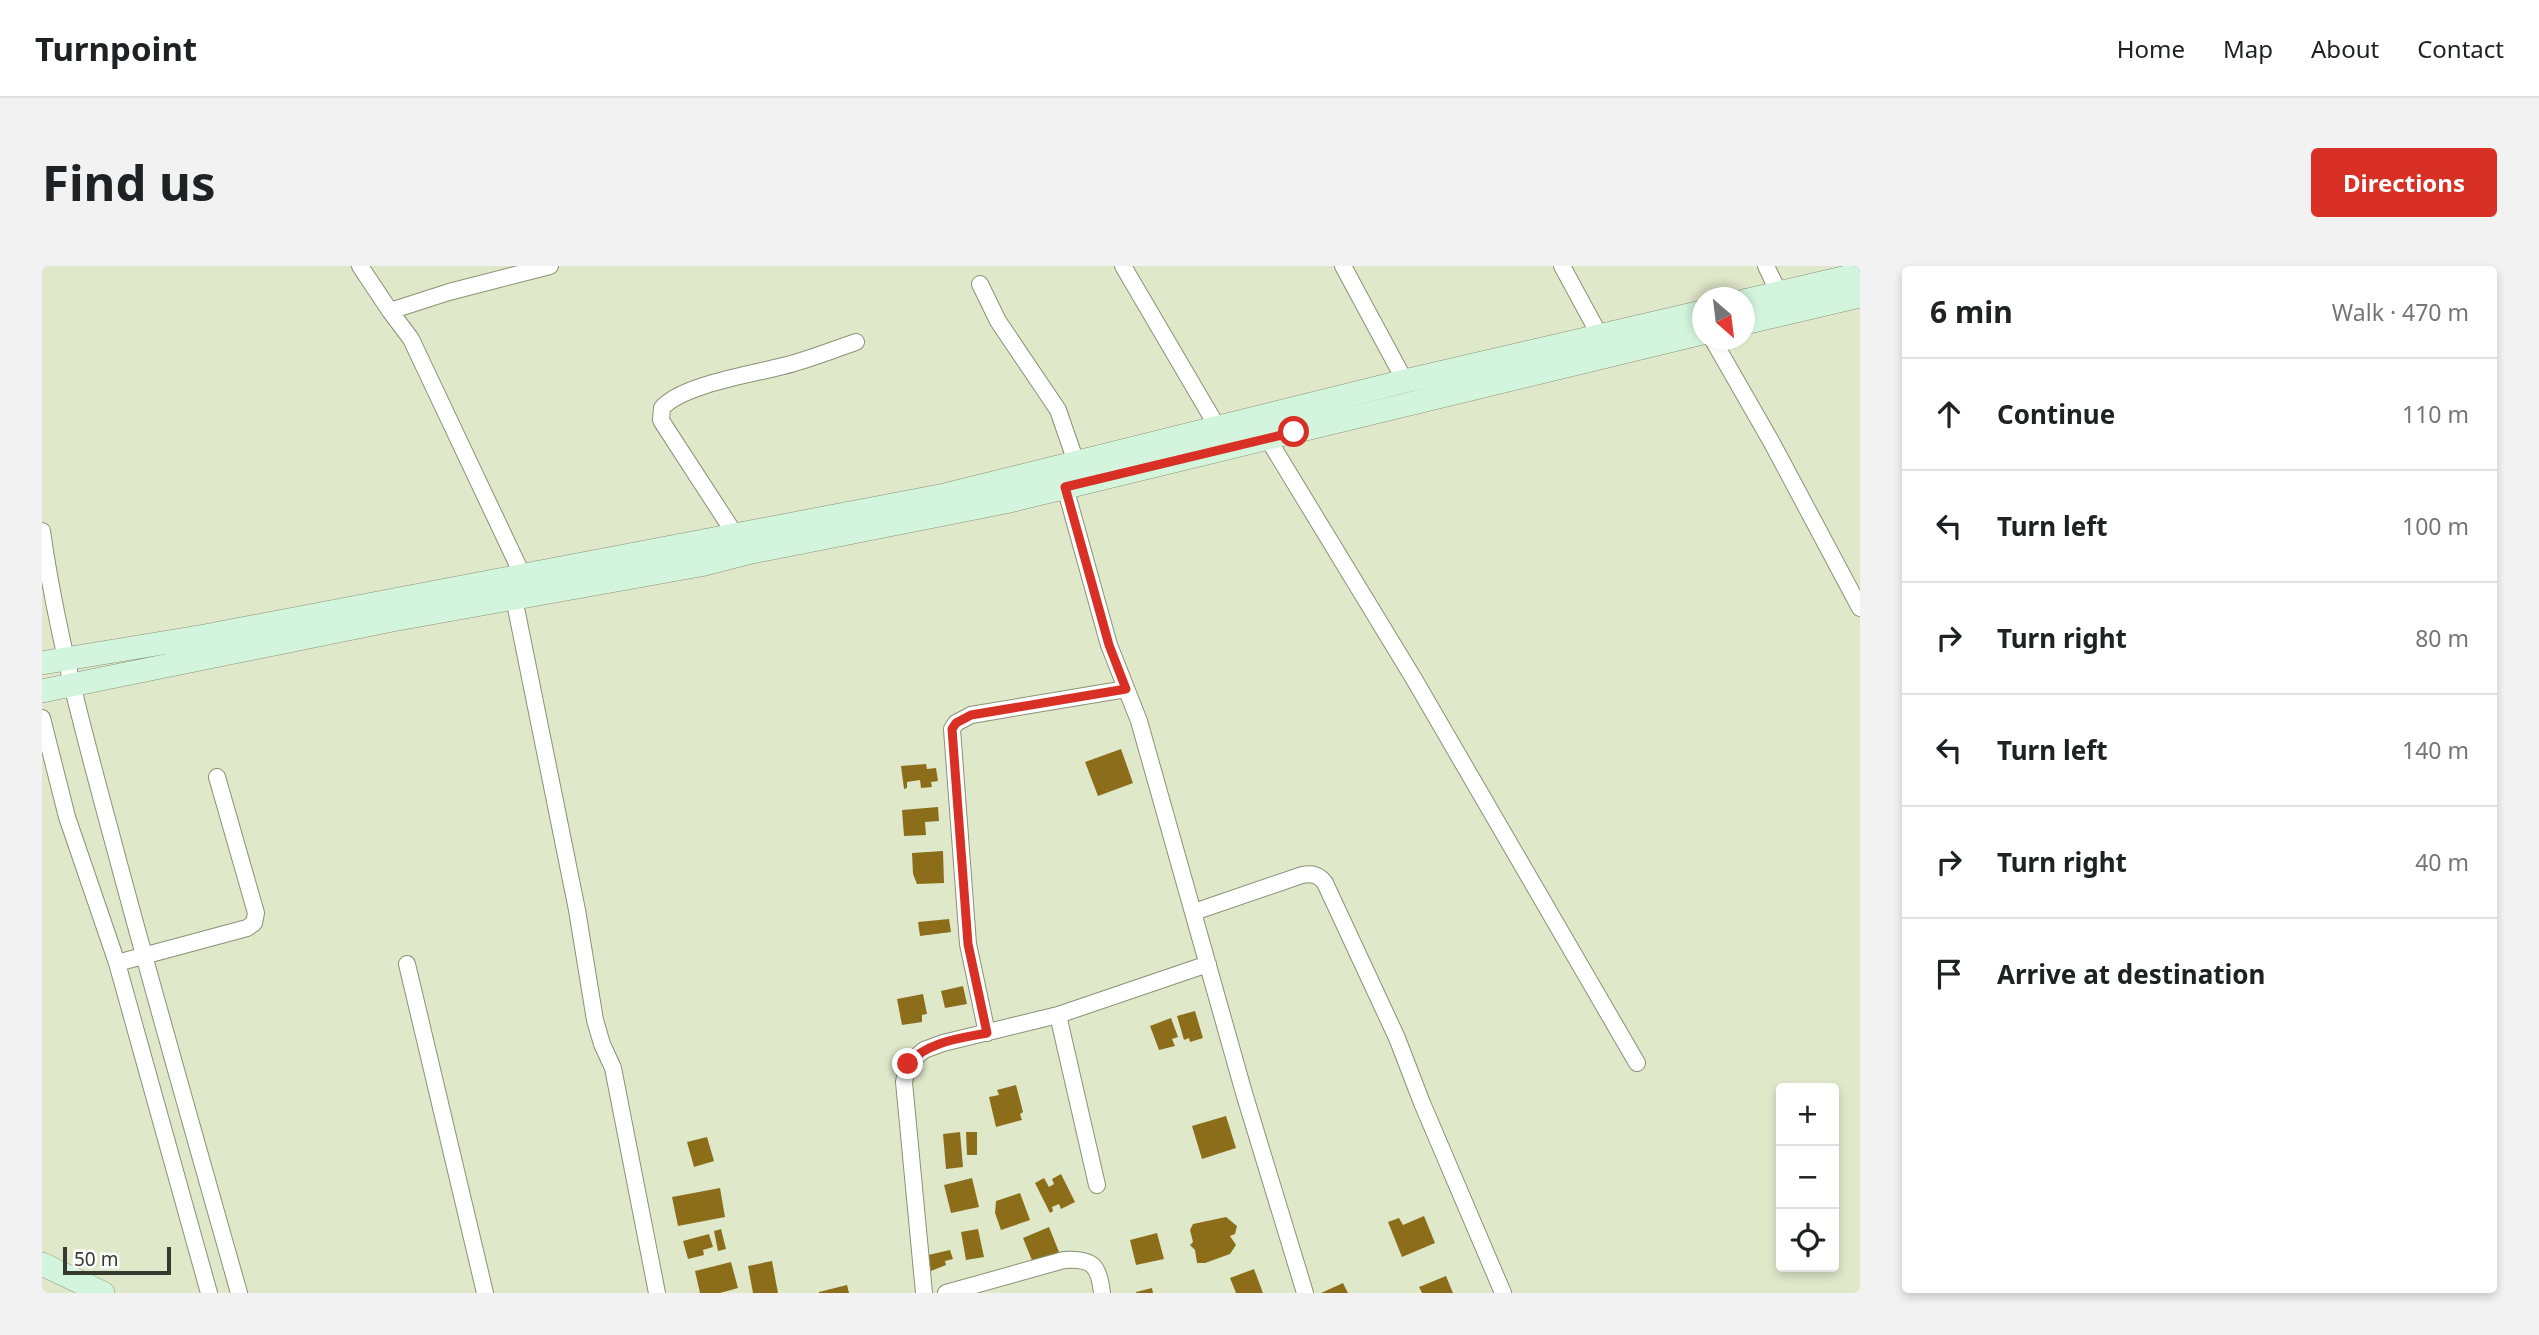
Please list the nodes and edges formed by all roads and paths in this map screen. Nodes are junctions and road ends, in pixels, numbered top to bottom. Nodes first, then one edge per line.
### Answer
1 (360, 266) edge
2 (550, 266) edge
3 (1123, 266) edge
4 (1343, 266) edge
5 (1562, 266) edge
6 (1766, 266) edge
7 (1860, 274) edge
8 (980, 284) dead end
9 (1779, 293) junction
10 (1860, 296) edge
11 (1755, 299) edge
12 (390, 311) junction
13 (1692, 315) edge
14 (1755, 321) edge
15 (1692, 335) edge
16 (1600, 336) junction
17 (856, 342) dead end
18 (1719, 350) edge
19 (1573, 353) junction
20 (1405, 381) junction
21 (1218, 428) junction
22 (1268, 439) junction
23 (1076, 462) junction
24 (1065, 487) junction
25 (42, 531) edge
26 (741, 543) junction
27 (522, 574) junction
28 (514, 598) junction
29 (1860, 608) edge
30 (67, 659) junction
31 (42, 663) edge
32 (73, 685) junction
33 (1126, 689) junction
34 (42, 691) edge
35 (42, 718) edge
36 (217, 777) dead end
37 (1194, 912) junction
38 (144, 956) junction
39 (117, 963) junction
40 (407, 964) dead end
41 (1208, 964) junction
42 (1058, 1015) junction
43 (987, 1033) junction
44 (1637, 1063) dead end
45 (1097, 1185) dead end
46 (42, 1264) edge
47 (103, 1293) edge
48 (209, 1293) edge
49 (239, 1293) edge
50 (485, 1293) edge
51 (657, 1293) edge
52 (924, 1293) edge
53 (946, 1293) edge
54 (1102, 1293) edge
55 (1305, 1293) edge
56 (1503, 1293) edge

1 - 12 street
2 - 12 street
3 - 21 street
4 - 20 street
5 - 16 street
6 - 9 street
7 - 9 main road
8 - 23 street
9 - 11 main road
10 - 14 main road
12 - 27 street
13 - 16 main road
15 - 19 main road
16 - 19 main road
17 - 26 street
18 - 29 street
19 - 20 main road
19 - 22 main road
20 - 21 main road
21 - 23 main road
22 - 24 main road
22 - 44 street
23 - 26 main road
24 - 26 main road
24 - 33 street
25 - 30 street
26 - 27 main road
26 - 28 main road
27 - 30 main road
28 - 32 main road
28 - 51 street
30 - 31 main road
30 - 32 street
32 - 34 main road
32 - 38 street
33 - 37 street
33 - 43 street
35 - 39 street
36 - 38 street
37 - 41 street
37 - 56 street
38 - 39 street
38 - 49 street
39 - 48 street
40 - 50 street
41 - 42 street
41 - 55 street
42 - 43 street
42 - 45 street
43 - 52 street
46 - 47 main road
53 - 54 street

